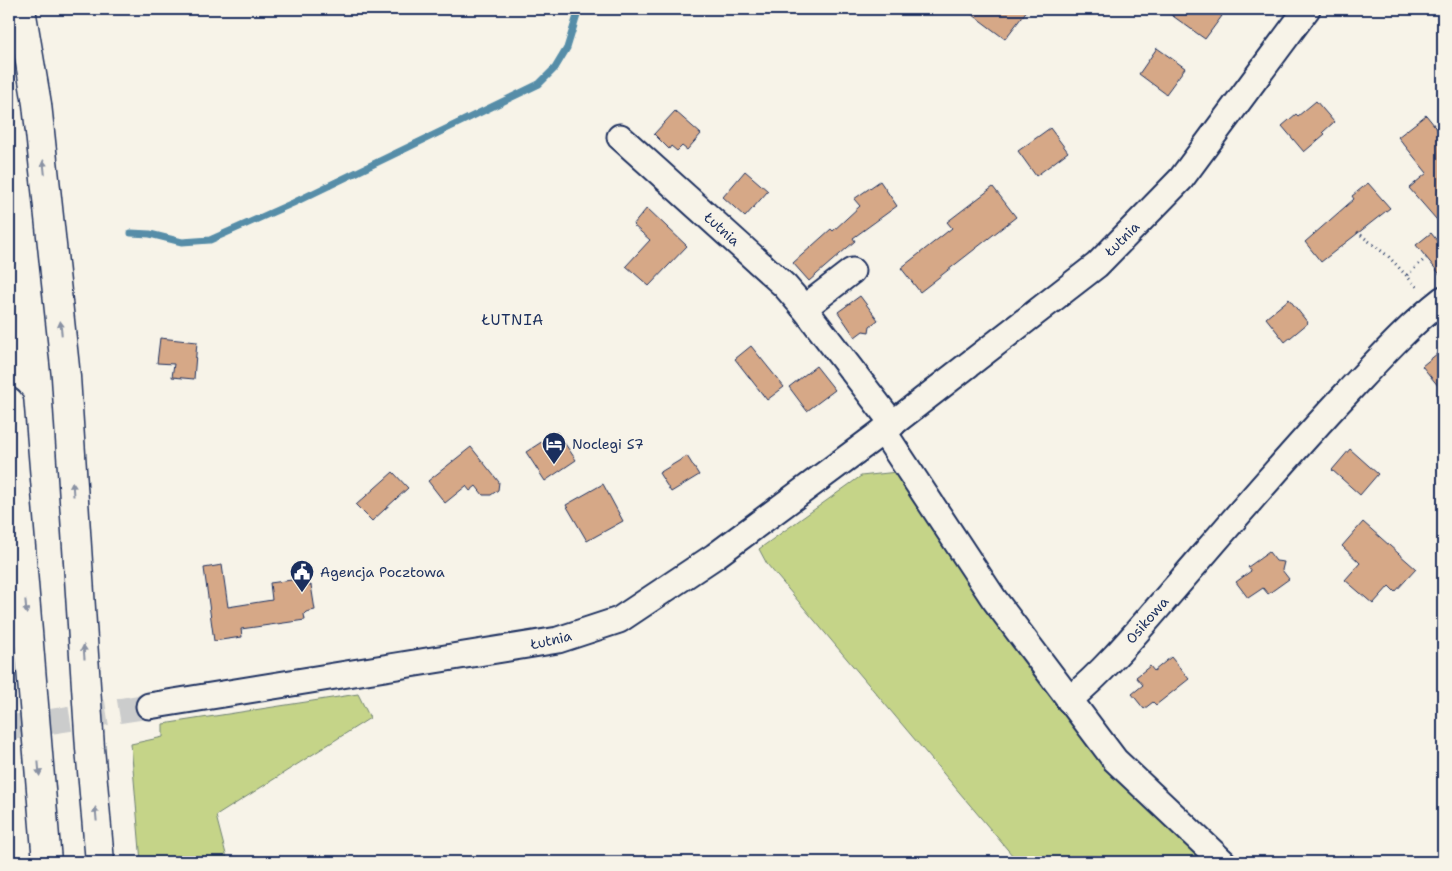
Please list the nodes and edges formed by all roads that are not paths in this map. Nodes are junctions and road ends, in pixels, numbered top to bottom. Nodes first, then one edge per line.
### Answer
1 (21, 9) edge
2 (1307, 9) edge
3 (620, 137) dead end
4 (852, 271) dead end
5 (1439, 303) edge
6 (804, 308) junction
7 (9, 402) edge
8 (888, 428) junction
9 (1069, 700) junction
10 (149, 706) tunnel mouth
11 (47, 862) edge
12 (100, 862) edge
13 (1223, 862) edge

12 -> 1 highway
2 - 8 street, Łutnia
3 - 6 street, Łutnia
4 - 6 street
5 - 9 street, Osikowa
6 - 8 street, Łutnia
7 -> 11 highway
8 - 9 street
8 - 10 street, Łutnia
9 - 13 street

